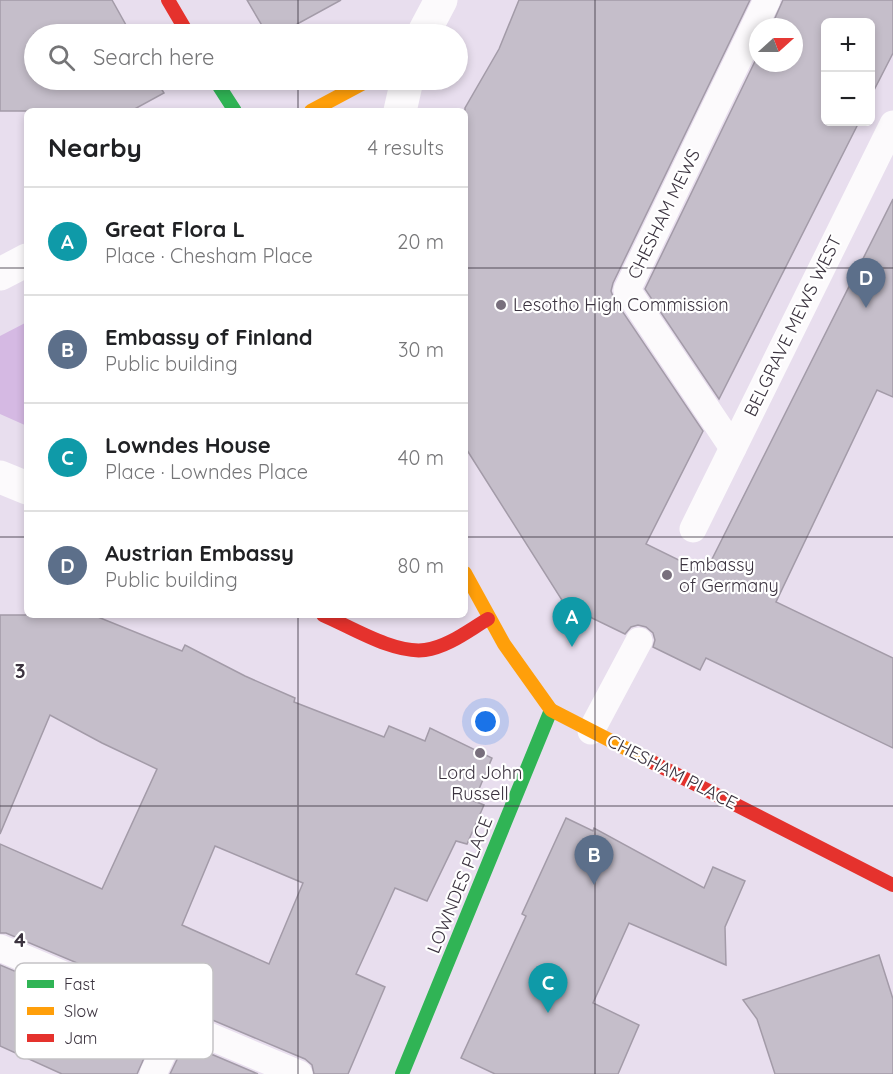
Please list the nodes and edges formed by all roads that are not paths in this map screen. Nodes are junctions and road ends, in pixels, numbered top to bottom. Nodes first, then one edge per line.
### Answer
1 (168, 0) edge
2 (441, 0) edge
3 (767, 0) edge
4 (182, 24) edge
5 (428, 24) edge
6 (221, 90) edge
7 (350, 90) edge
8 (405, 90) edge
9 (233, 108) edge
10 (316, 108) edge
11 (401, 108) edge
12 (893, 124) edge
13 (24, 262) edge
14 (0, 274) edge
15 (733, 448) junction
16 (0, 477) edge
17 (24, 487) edge
18 (693, 529) dead end
19 (468, 579) edge
20 (330, 618) edge
21 (488, 619) junction
22 (639, 641) dead end
23 (551, 710) junction
24 (591, 731) junction
25 (893, 885) edge
26 (0, 948) edge
27 (36, 963) edge
28 (213, 1037) edge
29 (160, 1059) edge
30 (409, 1072) edge
31 (153, 1074) edge
32 (299, 1074) edge

1 - 4 main road
2 - 5 street
3 - 15 lane, CHESHAM MEWS
6 - 9 main road
7 - 10 main road
8 - 11 street
12 - 15 lane, BELGRAVE MEWS WEST
13 - 14 street
15 - 18 lane, BELGRAVE MEWS WEST
16 - 17 street
19 - 21 main road, CHESHAM PLACE
20 - 21 main road
21 - 23 main road, CHESHAM PLACE
22 - 24 lane
23 - 24 main road, CHESHAM PLACE
23 - 30 main road, LOWNDES PLACE
24 - 25 main road, CHESHAM PLACE
26 - 27 lane
28 - 32 lane
29 - 31 lane

